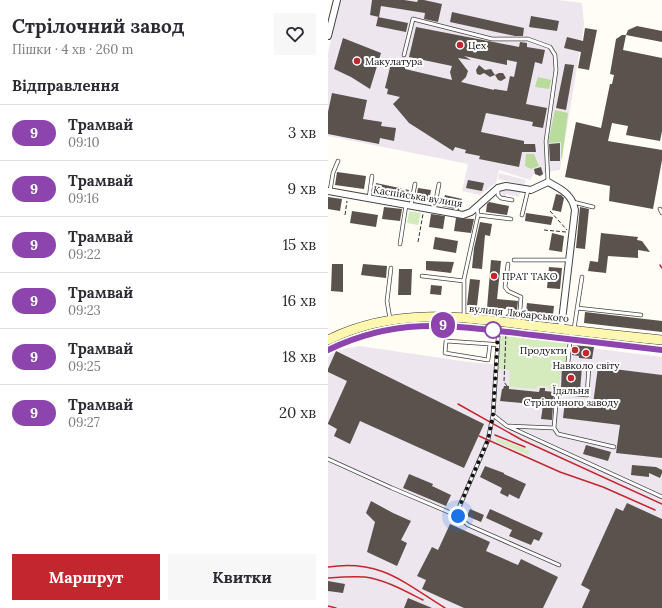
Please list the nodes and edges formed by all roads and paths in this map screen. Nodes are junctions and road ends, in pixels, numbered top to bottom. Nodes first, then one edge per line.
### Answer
1 (337, 0) edge
2 (328, 36) edge
3 (404, 55) dead end
4 (338, 161) dead end
5 (372, 176) dead end
6 (548, 182) junction
7 (415, 184) dead end
8 (439, 184) dead end
9 (498, 188) junction
10 (528, 190) junction
11 (329, 191) edge
12 (348, 194) junction
13 (368, 198) junction
14 (512, 200) dead end
15 (573, 202) junction
16 (408, 205) junction
17 (477, 206) junction
18 (592, 207) dead end
19 (424, 208) junction
20 (660, 209) dead end
21 (434, 210) junction
22 (550, 211) dead end
23 (662, 213) edge
24 (344, 215) dead end
25 (478, 215) junction
26 (522, 215) dead end
27 (511, 219) dead end
28 (544, 230) dead end
29 (418, 242) dead end
30 (400, 244) dead end
31 (514, 260) dead end
32 (569, 260) junction
33 (508, 264) dead end
34 (391, 268) dead end
35 (422, 276) dead end
36 (582, 277) dead end
37 (464, 281) junction
38 (577, 308) junction
39 (641, 315) dead end
40 (464, 318) junction
41 (390, 320) junction
42 (500, 322) junction
43 (518, 324) junction
44 (561, 329) junction
45 (573, 331) junction
46 (498, 332) junction
47 (328, 340) edge
48 (662, 340) edge
49 (490, 344) junction
50 (498, 345) junction
51 (568, 362) dead end
52 (589, 366) dead end
53 (506, 386) dead end
54 (493, 415) junction
55 (507, 426) junction
56 (554, 428) junction
57 (614, 447) dead end
58 (328, 458) edge
59 (662, 497) edge
60 (458, 516) junction
61 (559, 565) dead end

1 - 2 street
3 - 6 lane
4 - 11 lane
5 - 13 lane
6 - 10 street
6 - 15 street
7 - 16 lane
8 - 21 lane
9 - 10 street
9 - 14 lane
9 - 17 street, Каспійська вулиця
10 - 26 lane
11 - 12 street, Каспійська вулиця
12 - 13 street, Каспійська вулиця
12 - 24 path
13 - 16 street, Каспійська вулиця
15 - 18 lane
15 - 32 street
16 - 19 street, Каспійська вулиця
16 - 30 lane
17 - 21 street, Каспійська вулиця
17 - 25 lane
19 - 21 street, Каспійська вулиця
19 - 29 path
20 - 23 lane
22 - 28 path
25 - 27 lane
25 - 37 lane
31 - 32 lane
32 - 44 street
33 - 43 lane
34 - 41 lane
35 - 37 lane
36 - 38 lane
37 - 40 lane
38 - 39 lane
38 - 45 lane
40 - 41 main road, вулиця Любарського
40 - 42 main road, вулиця Любарського
41 - 47 main road, вулиця Любарського
42 - 43 main road, вулиця Любарського
42 - 46 lane
43 - 44 main road, вулиця Любарського
44 - 45 main road, вулиця Любарського
45 - 48 main road, вулиця Любарського
45 - 51 lane
46 - 50 lane
46 - 53 path
49 - 49 lane
49 - 50 lane
50 - 54 lane
52 - 56 lane
54 - 55 lane
54 - 60 lane
55 - 56 lane
55 - 59 lane
56 - 57 lane
58 - 60 lane
60 - 61 lane

